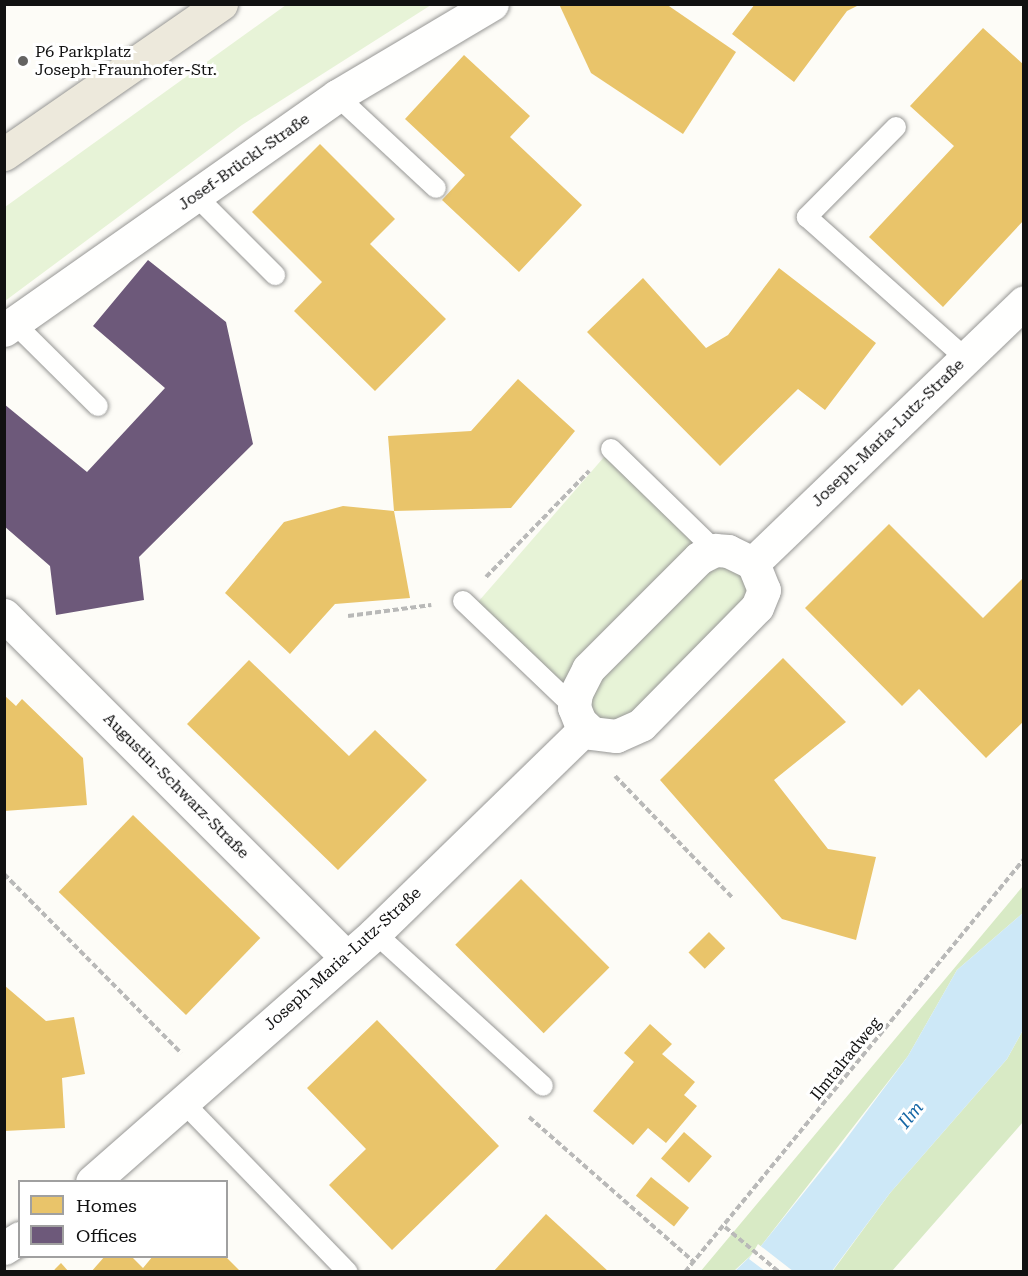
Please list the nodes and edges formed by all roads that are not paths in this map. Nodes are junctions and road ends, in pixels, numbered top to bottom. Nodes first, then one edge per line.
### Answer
1 (221, 4) edge
2 (492, 4) edge
3 (337, 96) junction
4 (896, 127) dead end
5 (4, 154) edge
6 (436, 188) dead end
7 (196, 196) junction
8 (275, 275) dead end
9 (1023, 302) edge
10 (9, 327) edge
11 (966, 358) junction
12 (98, 406) dead end
13 (611, 449) road end
14 (714, 550) junction
15 (753, 563) junction
16 (463, 601) road end
17 (4, 615) edge
18 (588, 724) junction
19 (375, 933) junction
20 (347, 958) junction
21 (543, 1086) road end
22 (182, 1101) junction
23 (94, 1180) edge
24 (18, 1239) edge
25 (4, 1248) edge
26 (348, 1272) edge

1 - 5 main road
2 - 3 street, Josef-Brückl-Straße
3 - 6 lane
3 - 7 street, Josef-Brückl-Straße
4 - 11 lane
7 - 8 lane
7 - 10 street, Josef-Brückl-Straße
9 - 11 street, Joseph-Maria-Lutz-Straße
10 - 12 lane
11 - 15 street, Joseph-Maria-Lutz-Straße
13 - 14 lane
14 - 15 street
14 - 18 street, Joseph-Maria-Lutz-Straße
15 - 18 street
16 - 18 lane
17 - 20 street, Augustin-Schwarz-Straße
18 - 19 street, Joseph-Maria-Lutz-Straße
19 - 20 street, Joseph-Maria-Lutz-Straße
19 - 21 lane
20 - 22 street, Joseph-Maria-Lutz-Straße
22 - 23 street, Joseph-Maria-Lutz-Straße
22 - 26 lane
24 - 25 street

